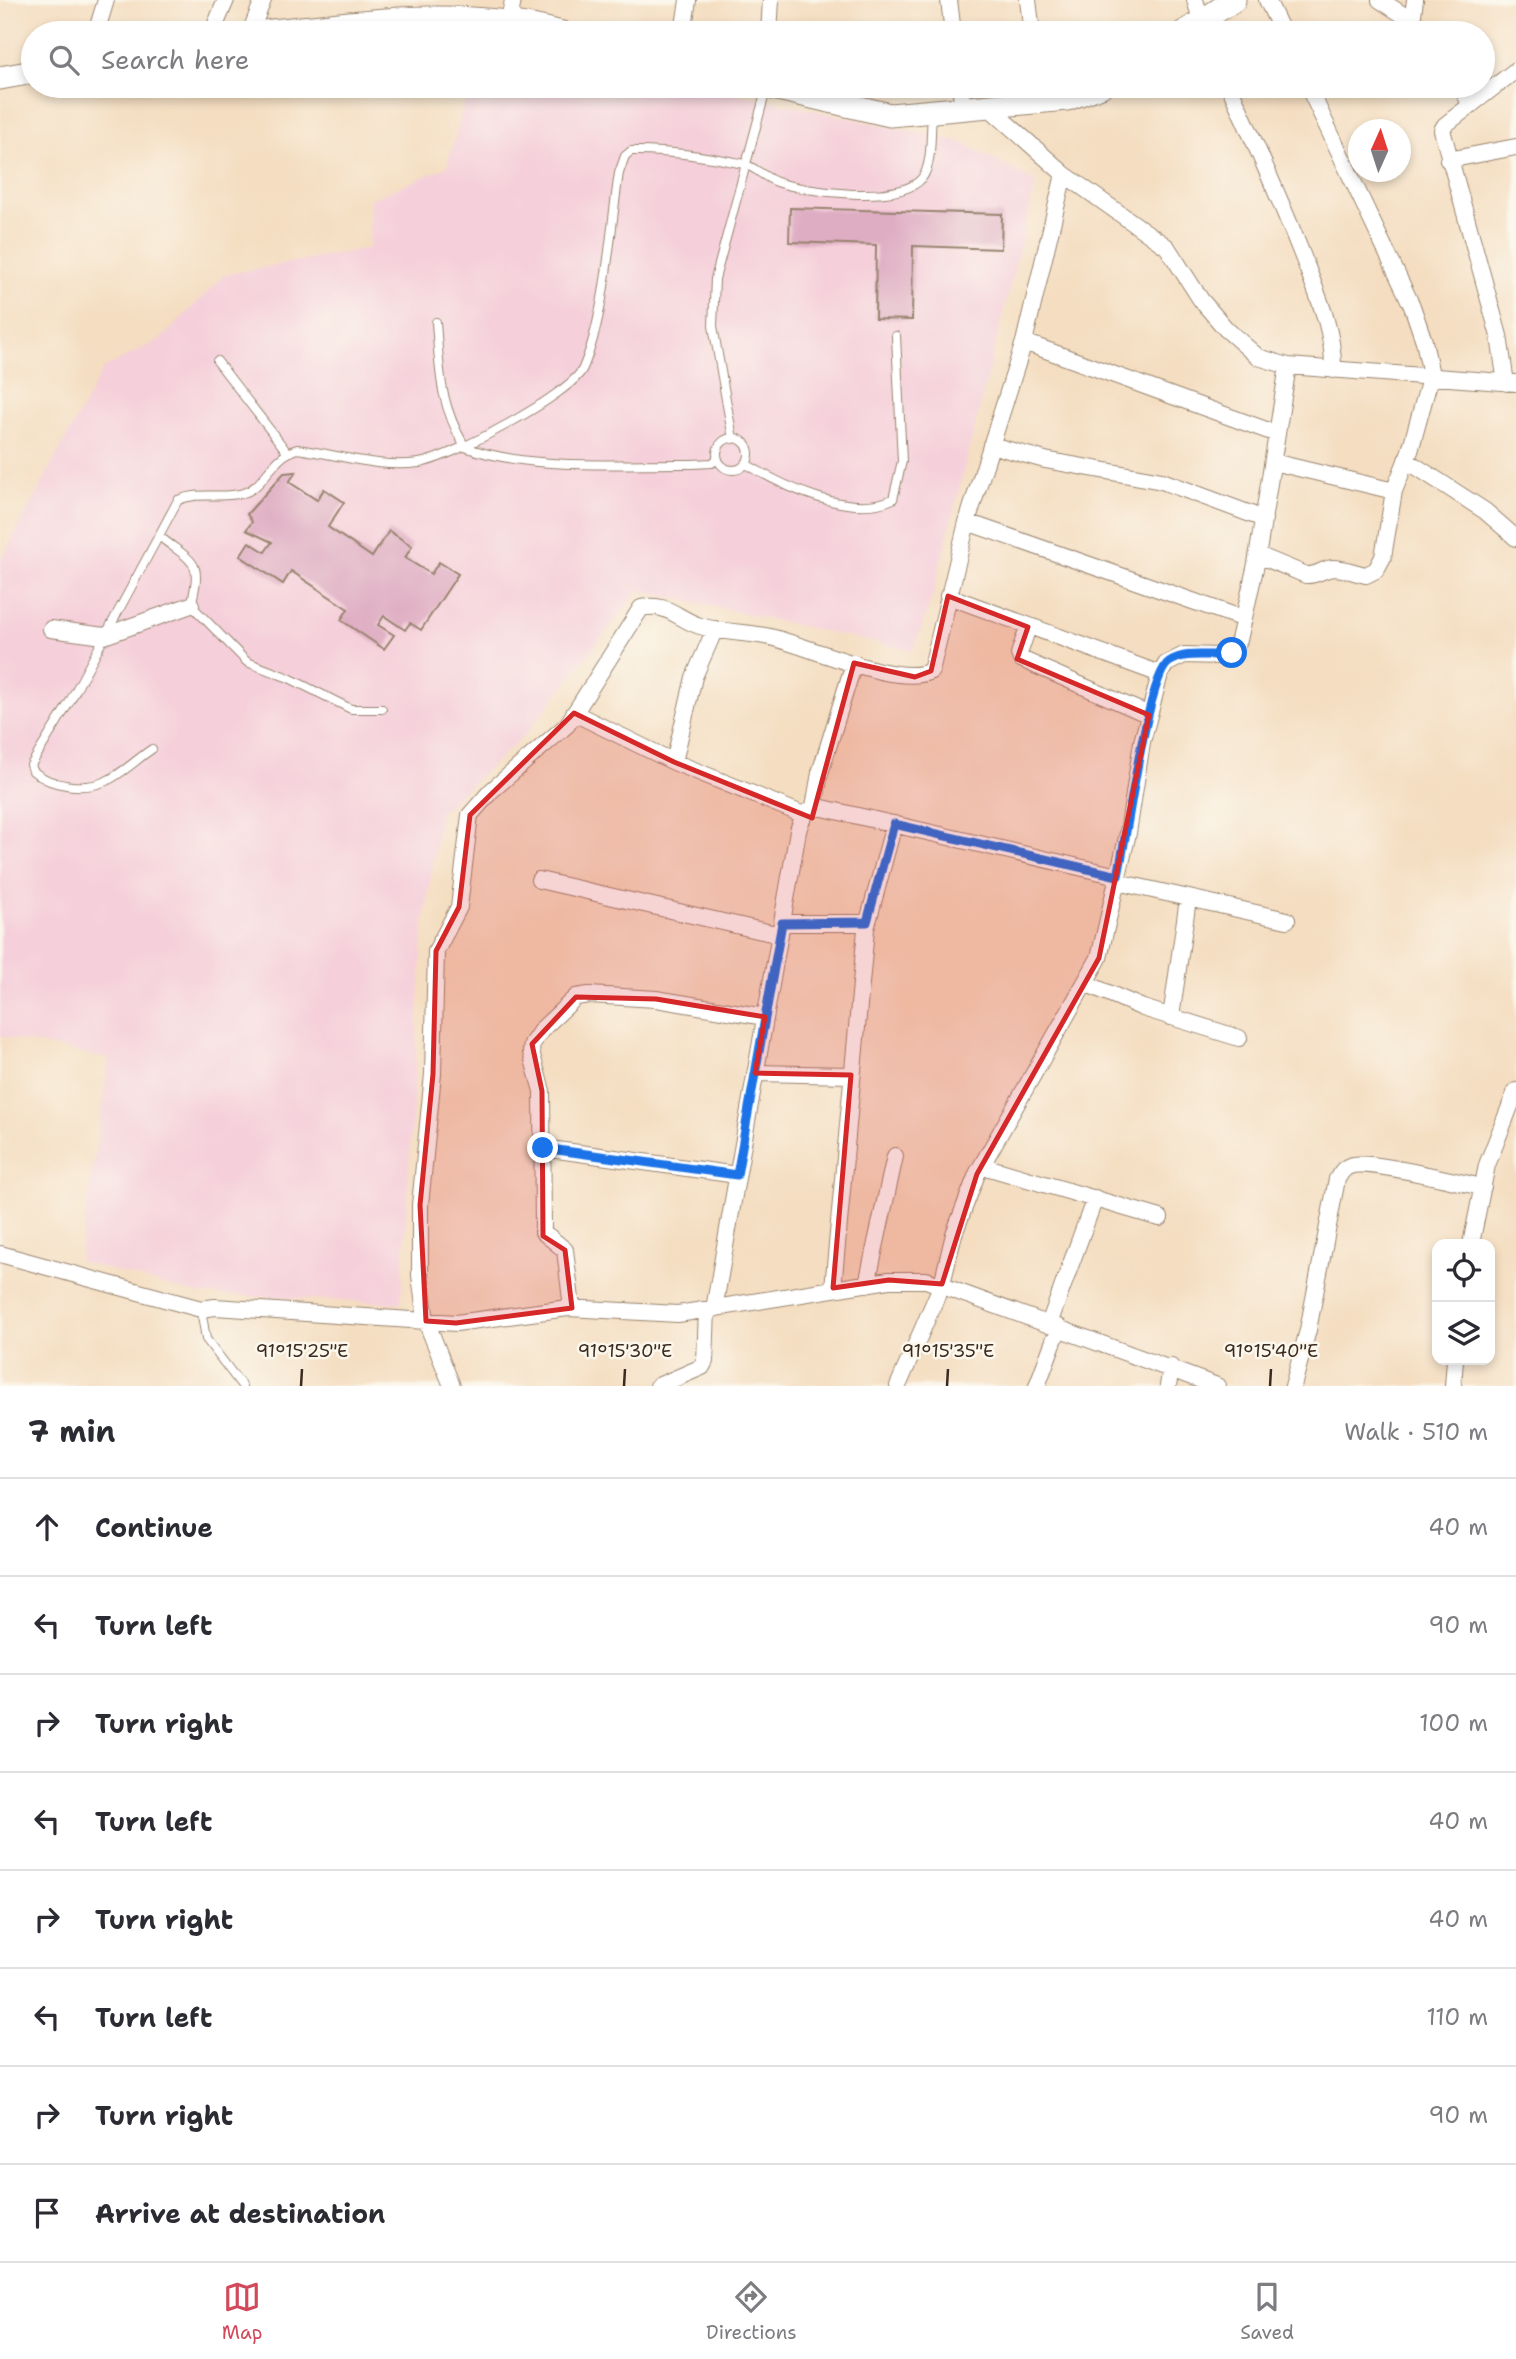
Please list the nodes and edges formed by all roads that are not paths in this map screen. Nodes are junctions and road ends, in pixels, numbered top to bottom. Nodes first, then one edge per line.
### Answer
1 (106, 0) edge
2 (226, 0) edge
3 (263, 0) edge
4 (688, 0) edge
5 (771, 0) edge
6 (948, 0) edge
7 (1028, 0) edge
8 (1234, 0) edge
9 (1267, 0) edge
10 (1381, 0) edge
11 (1415, 0) edge
12 (511, 11) edge
13 (100, 21) edge
14 (217, 21) edge
15 (255, 21) edge
16 (400, 21) edge
17 (534, 21) edge
18 (685, 21) edge
19 (770, 21) edge
20 (951, 21) edge
21 (1031, 21) edge
22 (1198, 21) edge
23 (1277, 21) edge
24 (1411, 21) edge
25 (1412, 21) edge
26 (1516, 70) edge
27 (21, 74) edge
28 (0, 78) edge
29 (1495, 86) edge
30 (763, 98) edge
31 (812, 98) edge
32 (1234, 98) edge
33 (1314, 98) edge
34 (1467, 98) edge
35 (1478, 98) edge
36 (969, 99) edge
37 (1470, 104) junction
38 (932, 111) junction
39 (1516, 147) edge
40 (1448, 160) junction
41 (747, 165) junction
42 (1064, 174) junction
43 (436, 322) dead end
44 (896, 336) dead end
45 (1024, 342) junction
46 (217, 361) dead end
47 (1288, 366) junction
48 (1333, 370) junction
49 (1431, 375) junction
50 (1511, 383) edge
51 (1277, 434) junction
52 (733, 439) junction
53 (991, 445) junction
54 (465, 447) junction
55 (287, 452) junction
56 (718, 459) junction
57 (1406, 460) junction
58 (1273, 462) junction
59 (746, 464) junction
60 (1394, 491) junction
61 (1264, 519) junction
62 (967, 522) junction
63 (159, 536) junction
64 (1516, 538) edge
65 (1258, 555) junction
66 (948, 596) junction
67 (191, 606) junction
68 (1244, 619) junction
69 (1028, 627) junction
70 (51, 629) dead end
71 (715, 629) junction
72 (104, 636) junction
73 (854, 663) junction
74 (1160, 674) junction
75 (382, 709) dead end
76 (574, 713) junction
77 (1149, 715) junction
78 (152, 748) dead end
79 (674, 762) junction
80 (809, 811) junction
81 (894, 824) junction
82 (1118, 879) junction
83 (539, 880) dead end
84 (1188, 899) junction
85 (1287, 920) dead end
86 (867, 922) junction
87 (781, 929) junction
88 (1085, 984) junction
89 (765, 1017) junction
90 (1171, 1017) junction
91 (1239, 1038) dead end
92 (755, 1073) junction
93 (851, 1074) junction
94 (1516, 1091) edge
95 (543, 1148) junction
96 (895, 1156) dead end
97 (982, 1166) junction
98 (737, 1175) junction
99 (1483, 1187) junction
100 (1095, 1198) junction
101 (1160, 1218) dead end
102 (1472, 1239) edge
103 (0, 1254) edge
104 (867, 1284) junction
105 (942, 1284) junction
106 (833, 1289) junction
107 (572, 1308) junction
108 (201, 1309) junction
109 (710, 1310) junction
110 (425, 1321) junction
111 (1054, 1326) junction
112 (1454, 1365) edge
113 (1171, 1367) junction
114 (242, 1386) edge
115 (452, 1386) edge
116 (658, 1386) edge
117 (898, 1386) edge
118 (1037, 1386) edge
119 (1168, 1386) edge
120 (1217, 1386) edge
121 (1293, 1386) edge
122 (1452, 1386) edge

1 - 13 street
2 - 14 street
3 - 15 street
4 - 18 street
5 - 19 street
6 - 20 street
7 - 21 street
8 - 22 street
9 - 23 street
10 - 24 street
11 - 25 street
12 - 16 street
12 - 17 street
26 - 29 street
27 - 28 street
30 - 41 lane
31 - 38 street
32 - 48 street
33 - 49 street
34 - 37 street
35 - 37 street
36 - 38 street
36 - 42 street
37 - 40 street
38 - 41 lane
39 - 40 street
40 - 50 street
41 - 52 lane
41 - 54 lane
42 - 45 street
42 - 47 street
43 - 54 lane
44 - 59 lane
45 - 51 street
45 - 53 street
46 - 55 lane
47 - 48 street
47 - 51 street
48 - 49 street
49 - 50 street
49 - 57 street
51 - 58 street
52 - 56 lane
52 - 59 lane
53 - 61 street
53 - 62 street
54 - 55 lane
54 - 56 lane
55 - 63 lane
56 - 59 lane
57 - 60 street
57 - 64 street
58 - 60 street
58 - 61 street
60 - 65 street
61 - 65 street
62 - 66 street
62 - 68 street
63 - 67 lane
63 - 72 lane
65 - 68 street
66 - 69 street
66 - 73 street
67 - 72 street
67 - 75 lane
68 - 74 street
69 - 74 street
69 - 77 street
70 - 72 street
71 - 73 street
71 - 76 street
71 - 79 street
72 - 78 lane
73 - 80 street
74 - 77 street
76 - 79 street
76 - 110 street
77 - 82 street
79 - 80 street
80 - 81 street
80 - 87 street
81 - 82 street
81 - 86 street
82 - 84 street
82 - 88 street
83 - 87 street
84 - 85 street
84 - 90 street
86 - 87 street
86 - 93 street
87 - 89 street
88 - 90 street
88 - 97 street
89 - 92 street
89 - 95 street
90 - 91 street
92 - 93 street
92 - 98 street
93 - 106 street
94 - 99 street
95 - 98 street
95 - 107 street
96 - 104 street
97 - 100 street
97 - 105 street
98 - 109 street
99 - 102 street
99 - 121 street
100 - 101 street
100 - 111 street
103 - 108 street
104 - 105 street
104 - 106 street
105 - 111 street
105 - 117 street
106 - 109 street
107 - 109 street
107 - 110 street
108 - 110 street
108 - 114 lane
109 - 116 street
110 - 115 street
111 - 113 street
111 - 118 street
112 - 122 street
113 - 119 street
113 - 120 street

